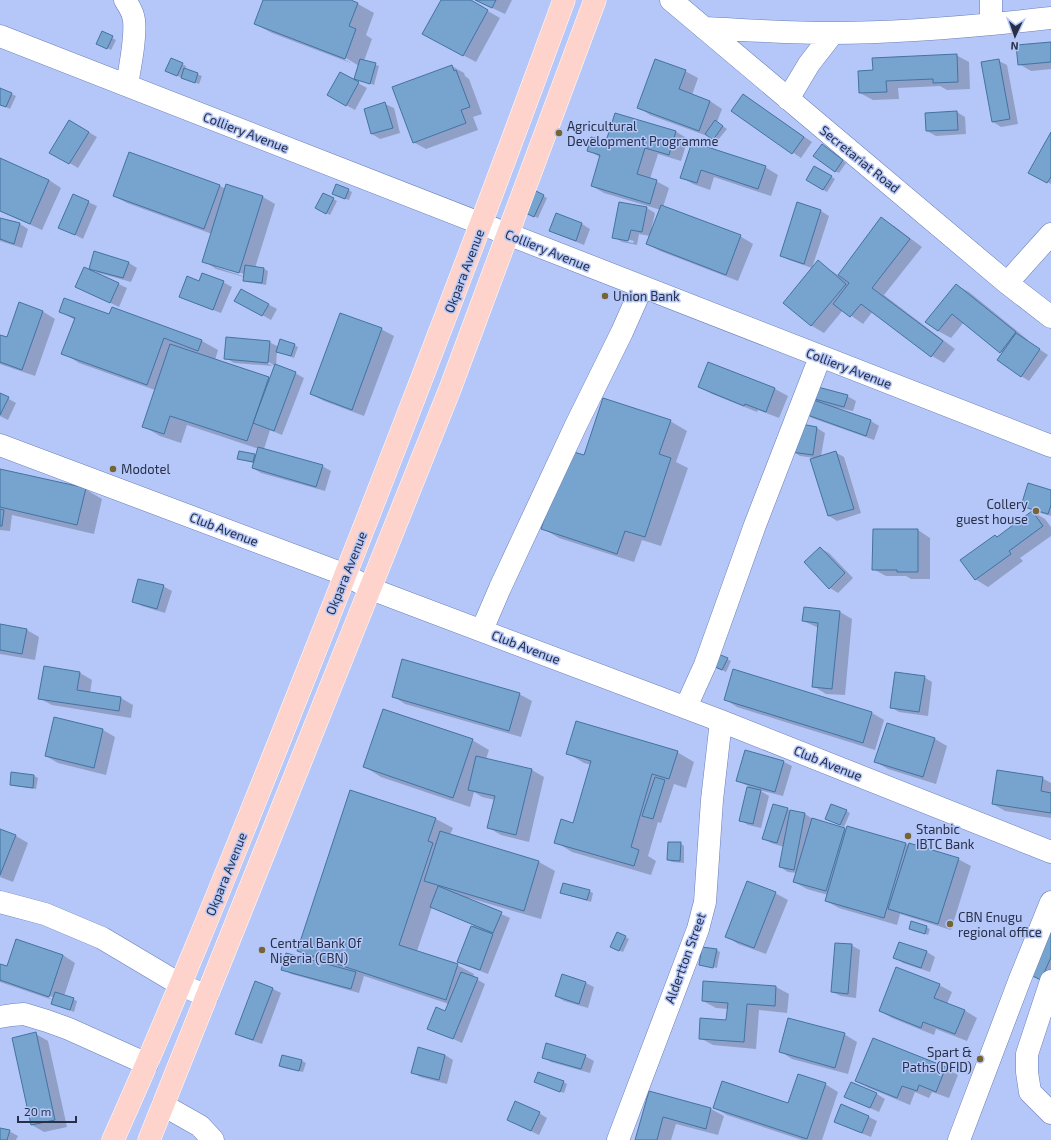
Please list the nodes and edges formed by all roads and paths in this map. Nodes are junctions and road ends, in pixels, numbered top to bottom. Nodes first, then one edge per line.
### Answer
1 (125, 0) edge
2 (564, 0) edge
3 (595, 0) edge
4 (671, 0) edge
5 (991, 0) edge
6 (1051, 18) edge
7 (991, 24) junction
8 (704, 28) junction
9 (833, 33) junction
10 (0, 36) edge
11 (127, 85) junction
12 (788, 100) junction
13 (482, 223) junction
14 (509, 234) junction
15 (1051, 234) edge
16 (1008, 283) junction
17 (642, 287) junction
18 (1051, 317) edge
19 (820, 357) junction
20 (0, 445) edge
21 (1051, 446) edge
22 (346, 575) junction
23 (371, 588) junction
24 (482, 630) junction
25 (686, 707) junction
26 (721, 721) junction
27 (1051, 852) edge
28 (0, 902) edge
29 (1051, 902) edge
30 (1051, 981) edge
31 (181, 985) junction
32 (207, 996) junction
33 (0, 1017) edge
34 (147, 1064) junction
35 (163, 1105) junction
36 (1051, 1113) edge
37 (113, 1140) edge
38 (149, 1140) edge
39 (213, 1140) edge
40 (618, 1140) edge
41 (959, 1140) edge

1 - 11 street
2 - 13 main road, Okpara Avenue
3 - 14 main road
4 - 8 street, Secretariat Road
5 - 7 street
6 - 7 street
7 - 9 street
8 - 9 street
8 - 12 street, Secretariat Road
9 - 12 street
10 - 11 street, Colliery Avenue
11 - 13 street, Colliery Avenue
12 - 16 street, Secretariat Road
13 - 14 street, Colliery Avenue
13 - 22 main road, Okpara Avenue
14 - 17 street, Colliery Avenue
14 - 23 main road
15 - 16 street
16 - 18 street, Secretariat Road
17 - 19 street, Colliery Avenue
17 - 24 street
19 - 21 street, Colliery Avenue
19 - 25 street
20 - 22 street, Club Avenue
22 - 23 street, Club Avenue
22 - 31 main road, Okpara Avenue
23 - 24 street, Club Avenue
23 - 32 main road
24 - 25 street, Club Avenue
25 - 26 street, Club Avenue
26 - 27 street, Club Avenue
26 - 40 street, Aldertton Street
28 - 31 street
29 - 41 street
30 - 36 street
31 - 32 street
31 - 34 main road, Okpara Avenue
32 - 35 main road
33 - 34 street
34 - 37 main road, Okpara Avenue
35 - 38 main road
35 - 39 street

